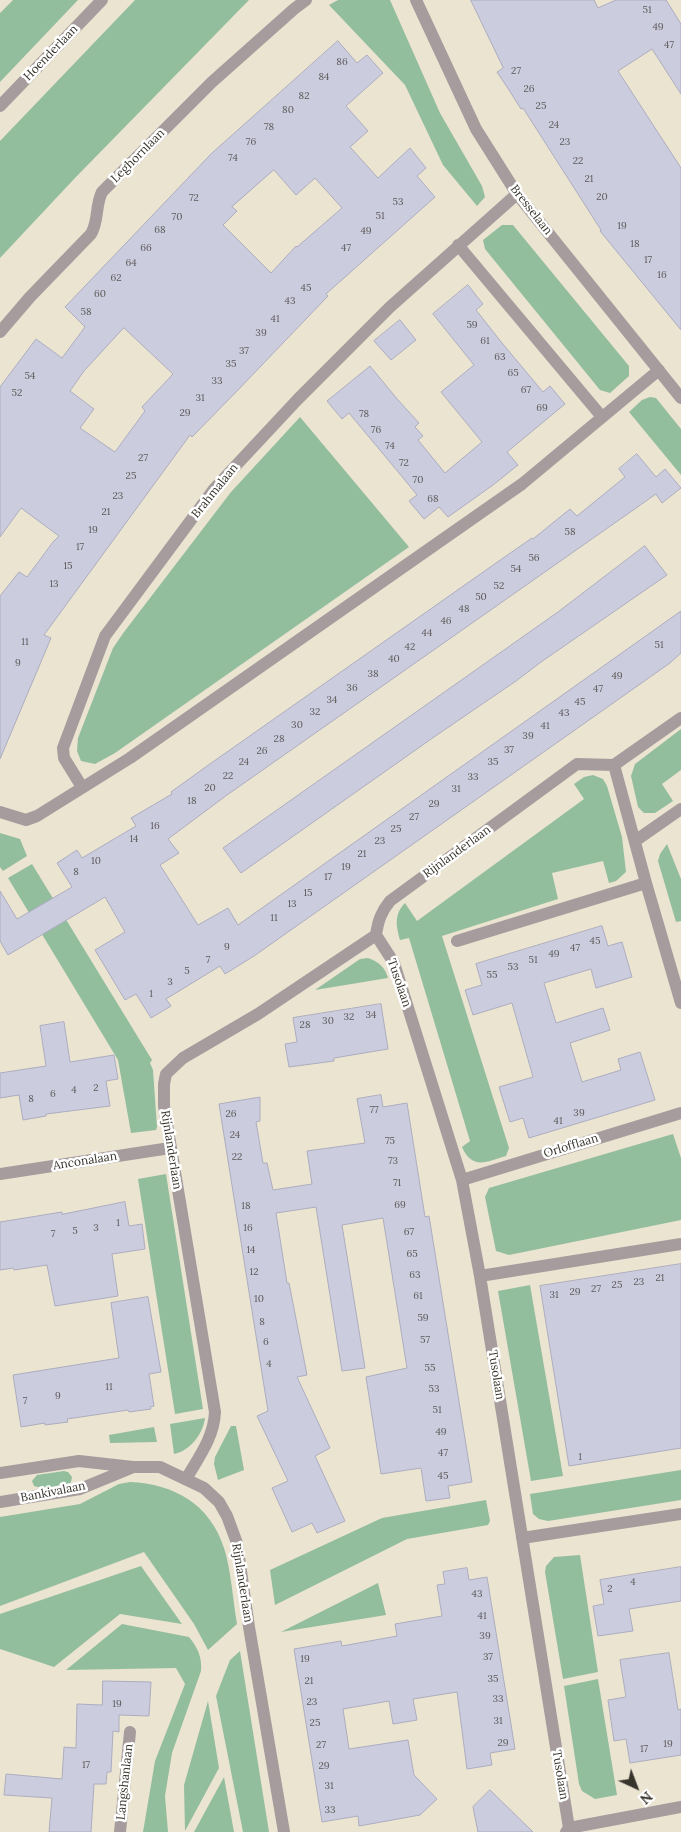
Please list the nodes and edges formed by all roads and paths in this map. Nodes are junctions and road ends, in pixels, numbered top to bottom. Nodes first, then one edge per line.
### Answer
1 (102, 0) edge
2 (306, 0) edge
3 (416, 0) edge
4 (0, 106) edge
5 (517, 194) junction
6 (458, 245) junction
7 (0, 332) edge
8 (659, 370) junction
9 (681, 398) edge
10 (602, 417) junction
11 (681, 718) edge
12 (614, 765) junction
13 (82, 788) junction
14 (681, 809) edge
15 (0, 812) edge
16 (635, 841) junction
17 (646, 883) junction
18 (376, 935) junction
19 (457, 941) dead end
20 (681, 1003) edge
21 (681, 1113) edge
22 (170, 1148) junction
23 (0, 1174) edge
24 (462, 1180) junction
25 (681, 1244) edge
26 (480, 1276) junction
27 (133, 1467) junction
28 (0, 1473) edge
29 (186, 1479) junction
30 (0, 1502) edge
31 (681, 1514) edge
32 (522, 1538) junction
33 (130, 1732) dead end
34 (681, 1808) edge
35 (567, 1830) edge
36 (120, 1832) edge
37 (284, 1832) edge

1 - 4 street, Hoenderlaan
2 - 7 street, Leghornlaan
3 - 5 street, Bresselaan
5 - 6 street, Brahmalaan
5 - 8 street, Bresselaan
6 - 10 street
6 - 13 street, Brahmalaan
8 - 9 street, Bresselaan
8 - 10 street
10 - 13 street
11 - 12 street
12 - 16 street
12 - 18 street, Rijnlanderlaan
13 - 15 street
14 - 16 street
16 - 17 street
17 - 19 street
17 - 20 street
18 - 22 street, Rijnlanderlaan
18 - 24 street, Tusolaan
21 - 24 street, Orlofflaan
22 - 23 street, Anconalaan
22 - 29 street, Rijnlanderlaan
24 - 26 street, Tusolaan
25 - 26 street
26 - 32 street, Tusolaan
27 - 28 street, Bankivalaan
27 - 29 street, Bankivalaan
27 - 30 street, Bankivalaan
29 - 37 street, Rijnlanderlaan
31 - 32 street
32 - 35 street, Tusolaan
33 - 36 street, Langshanlaan
34 - 35 street, Tusolaan

